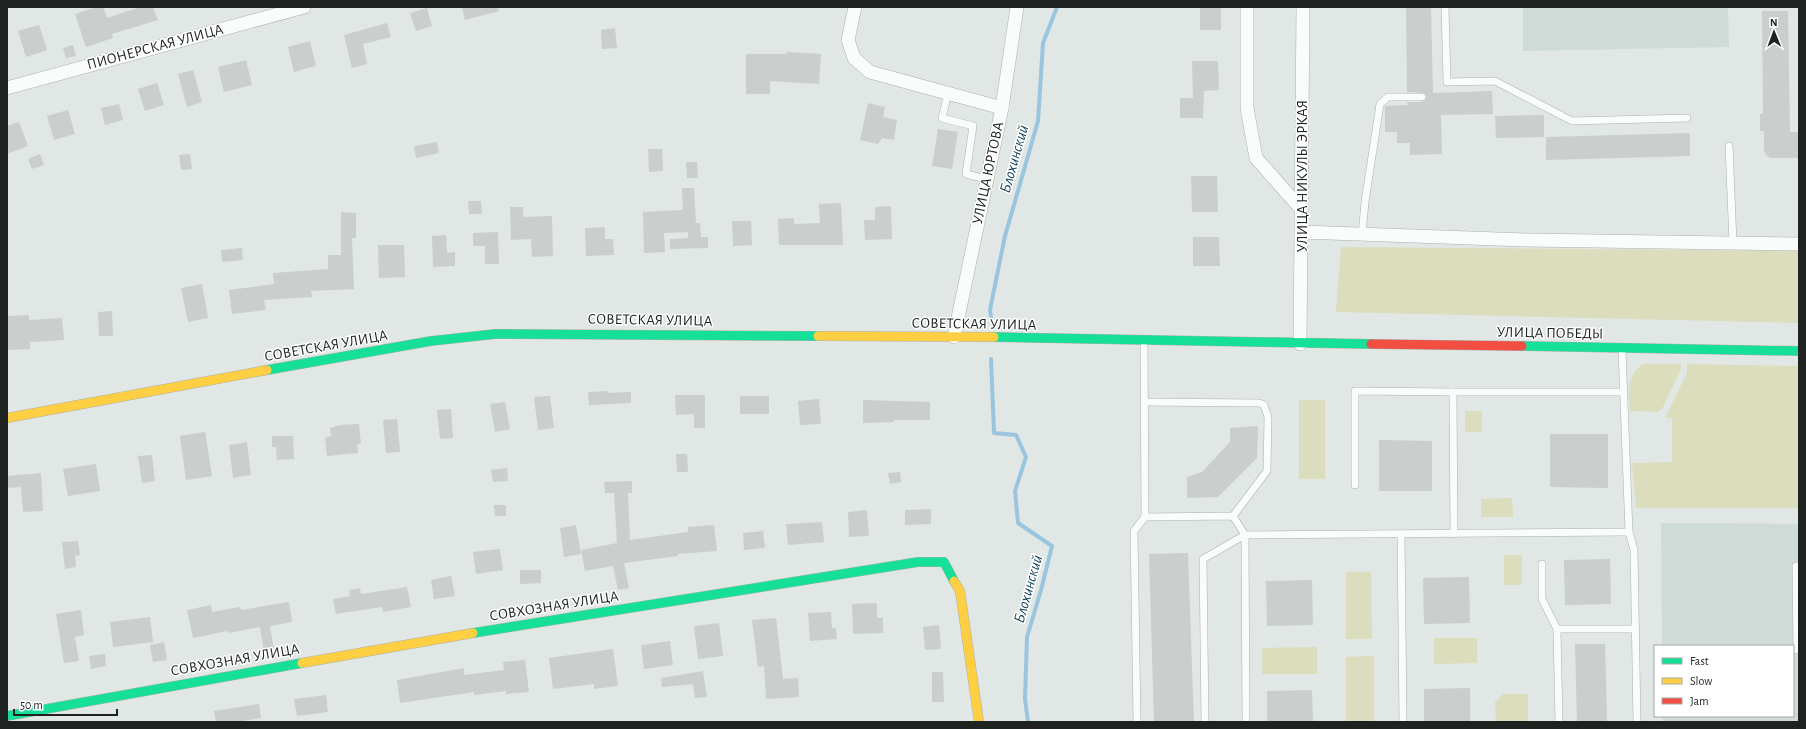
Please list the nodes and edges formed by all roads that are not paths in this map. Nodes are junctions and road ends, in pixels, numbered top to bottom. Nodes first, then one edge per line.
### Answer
1 (304, 7) edge
2 (855, 7) edge
3 (1017, 7) edge
4 (1247, 7) edge
5 (1303, 7) edge
6 (1445, 7) edge
7 (7, 88) edge
8 (948, 93) junction
9 (1422, 97) dead end
10 (1002, 108) junction
11 (1687, 118) dead end
12 (1729, 146) dead end
13 (986, 179) junction
14 (1301, 209) junction
15 (1301, 232) junction
16 (1362, 235) junction
17 (1733, 243) junction
18 (1799, 244) edge
19 (954, 337) junction
20 (1144, 341) junction
21 (1300, 344) junction
22 (1622, 348) junction
23 (1799, 351) edge
24 (1452, 392) junction
25 (1624, 392) junction
26 (1144, 402) junction
27 (7, 418) edge
28 (1355, 485) dead end
29 (1233, 516) junction
30 (1145, 517) junction
31 (1629, 532) junction
32 (1401, 534) junction
33 (1454, 534) junction
34 (1245, 535) junction
35 (1542, 564) dead end
36 (1799, 566) edge
37 (1558, 629) junction
38 (1636, 629) junction
39 (1798, 650) dead end
40 (7, 716) edge
41 (979, 722) edge
42 (1137, 722) edge
43 (1205, 722) edge
44 (1246, 722) edge
45 (1403, 722) edge
46 (1559, 722) edge
47 (1638, 722) edge

1 - 7 street, ПИОНЕРСКАЯ УЛИЦА
2 - 8 street
3 - 10 street, УЛИЦА ЮРТОВА
4 - 14 street
5 - 14 street, УЛИЦА НИКУЛЫ ЭРКАЯ
6 - 11 lane
8 - 10 street
8 - 13 lane
9 - 16 lane
10 - 13 street, УЛИЦА ЮРТОВА
12 - 17 lane
13 - 19 street, УЛИЦА ЮРТОВА
14 - 15 street, УЛИЦА НИКУЛЫ ЭРКАЯ
15 - 16 street
15 - 21 street, УЛИЦА НИКУЛЫ ЭРКАЯ
16 - 17 street
17 - 18 street
19 - 20 main road, СОВЕТСКАЯ УЛИЦА
19 - 27 main road, СОВЕТСКАЯ УЛИЦА
20 - 21 main road, СОВЕТСКАЯ УЛИЦА
20 - 26 lane
21 - 22 main road, УЛИЦА ПОБЕДЫ
22 - 23 main road, УЛИЦА ПОБЕДЫ
22 - 25 lane
24 - 25 lane
24 - 28 lane
24 - 33 lane
25 - 31 lane
26 - 29 lane
26 - 30 lane
29 - 30 lane
29 - 34 lane
30 - 42 lane
31 - 33 lane
31 - 38 lane
32 - 33 lane
32 - 34 lane
32 - 45 lane
34 - 43 lane
34 - 44 lane
35 - 37 lane
36 - 39 lane
37 - 38 lane
37 - 46 lane
38 - 47 lane
40 - 41 main road, СОВХОЗНАЯ УЛИЦА

